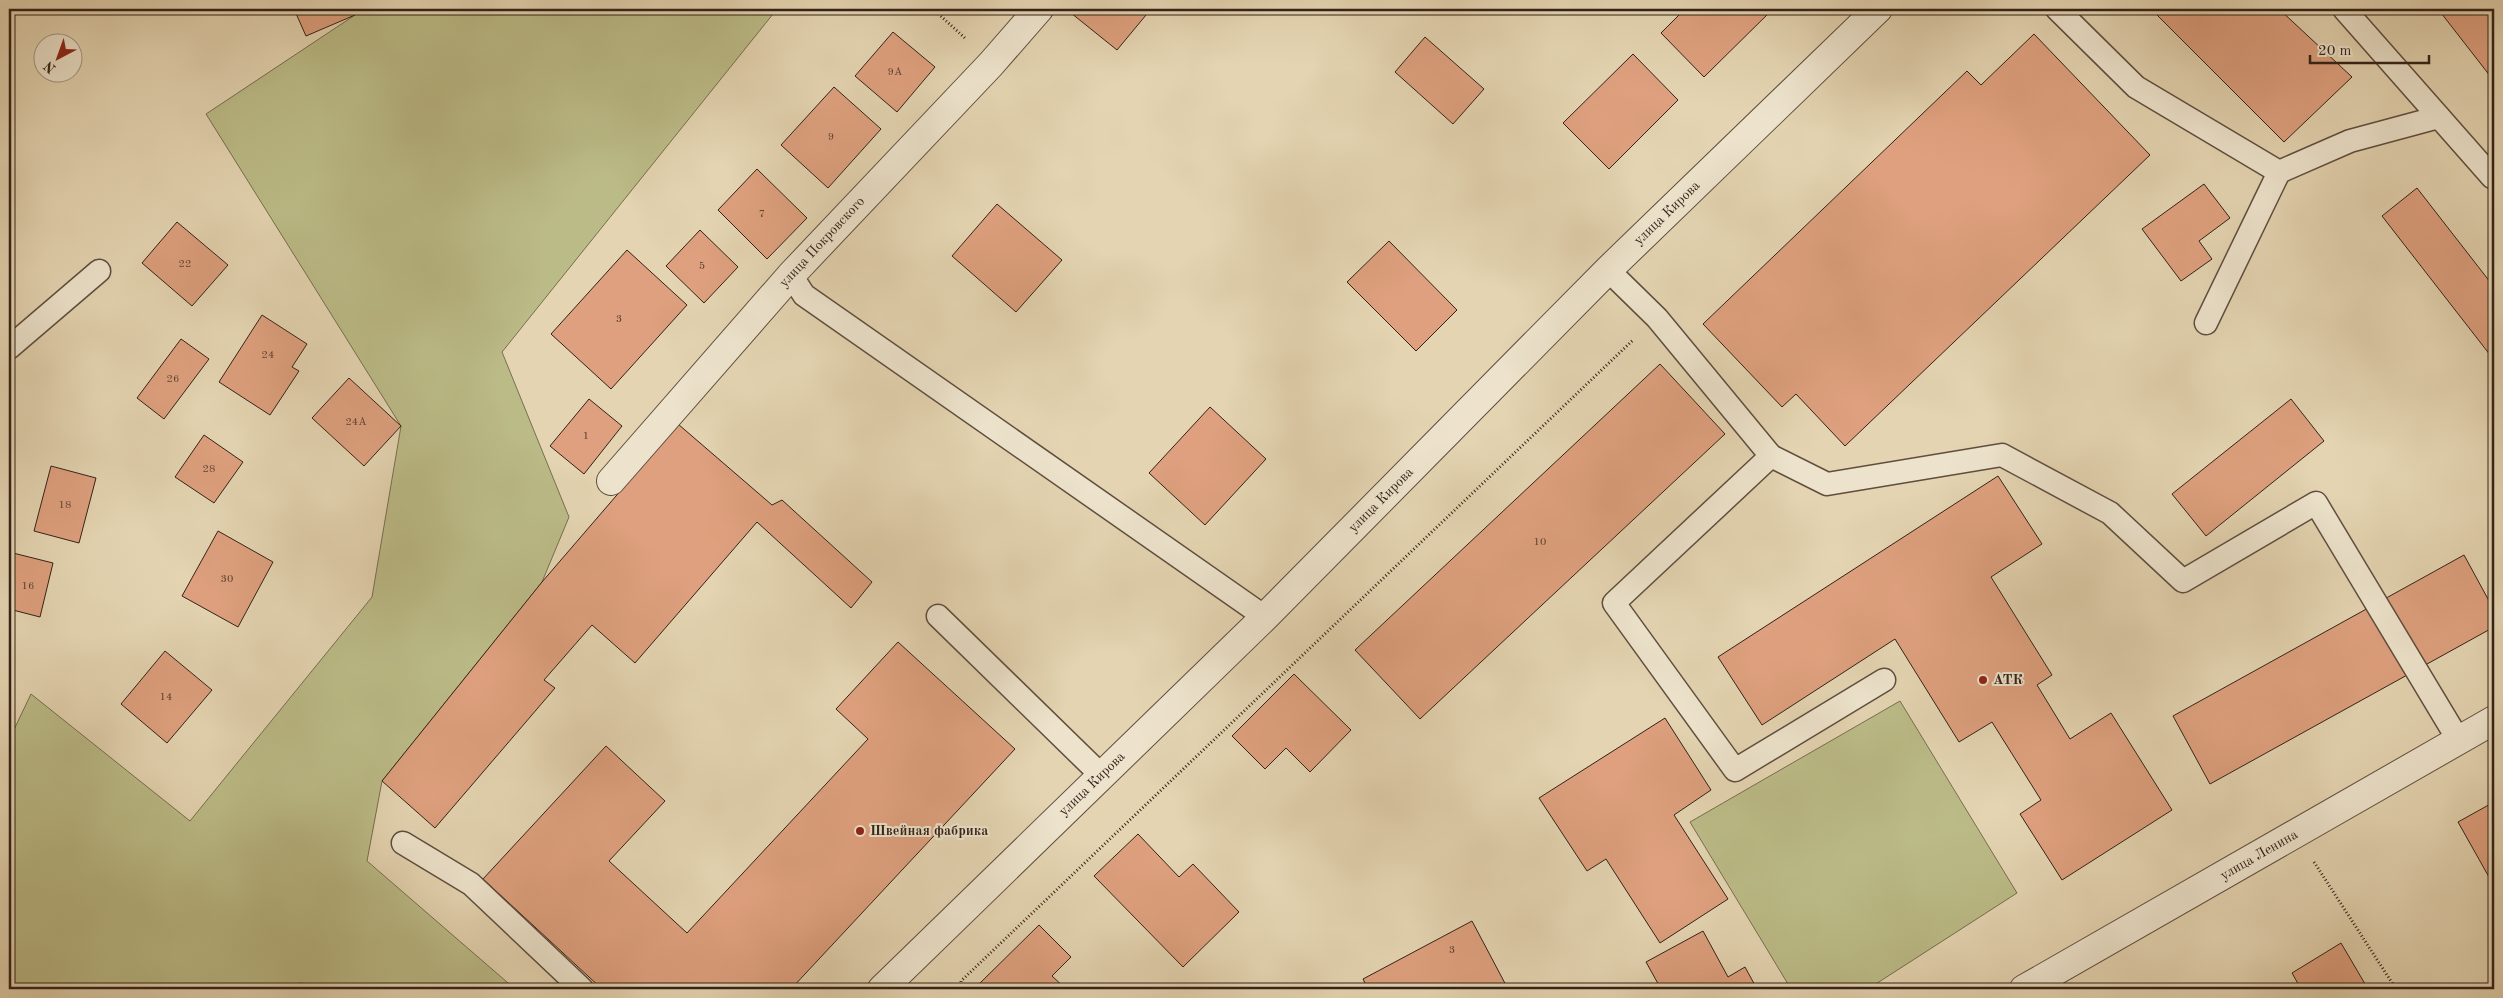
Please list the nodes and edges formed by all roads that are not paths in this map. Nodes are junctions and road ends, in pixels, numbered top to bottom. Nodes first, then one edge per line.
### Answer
1 (1039, 9) edge
2 (1878, 9) edge
3 (2057, 9) edge
4 (2344, 9) edge
5 (2439, 117) junction
6 (2280, 172) junction
7 (2493, 177) edge
8 (1608, 270) junction
9 (99, 271) dead end
10 (791, 275) junction
11 (2206, 323) dead end
12 (9, 348) edge
13 (1771, 456) junction
14 (611, 480) dead end
15 (938, 616) dead end
16 (1265, 617) junction
17 (1884, 680) dead end
18 (2494, 720) edge
19 (2459, 741) junction
20 (1101, 775) junction
21 (403, 843) dead end
22 (582, 989) edge
23 (882, 989) edge
24 (2024, 989) edge

1 - 10 street, улица Покровского
2 - 8 street, улица Кирова
3 - 6 lane
4 - 5 lane
5 - 6 lane
5 - 7 lane
6 - 11 lane
8 - 13 lane
8 - 16 street, улица Кирова
9 - 12 lane
10 - 14 street, улица Покровского
10 - 16 lane
13 - 17 lane
13 - 19 lane
15 - 20 lane
16 - 20 street, улица Кирова
18 - 19 street, улица Ленина
19 - 24 street, улица Ленина
20 - 23 street, улица Кирова
21 - 22 lane

